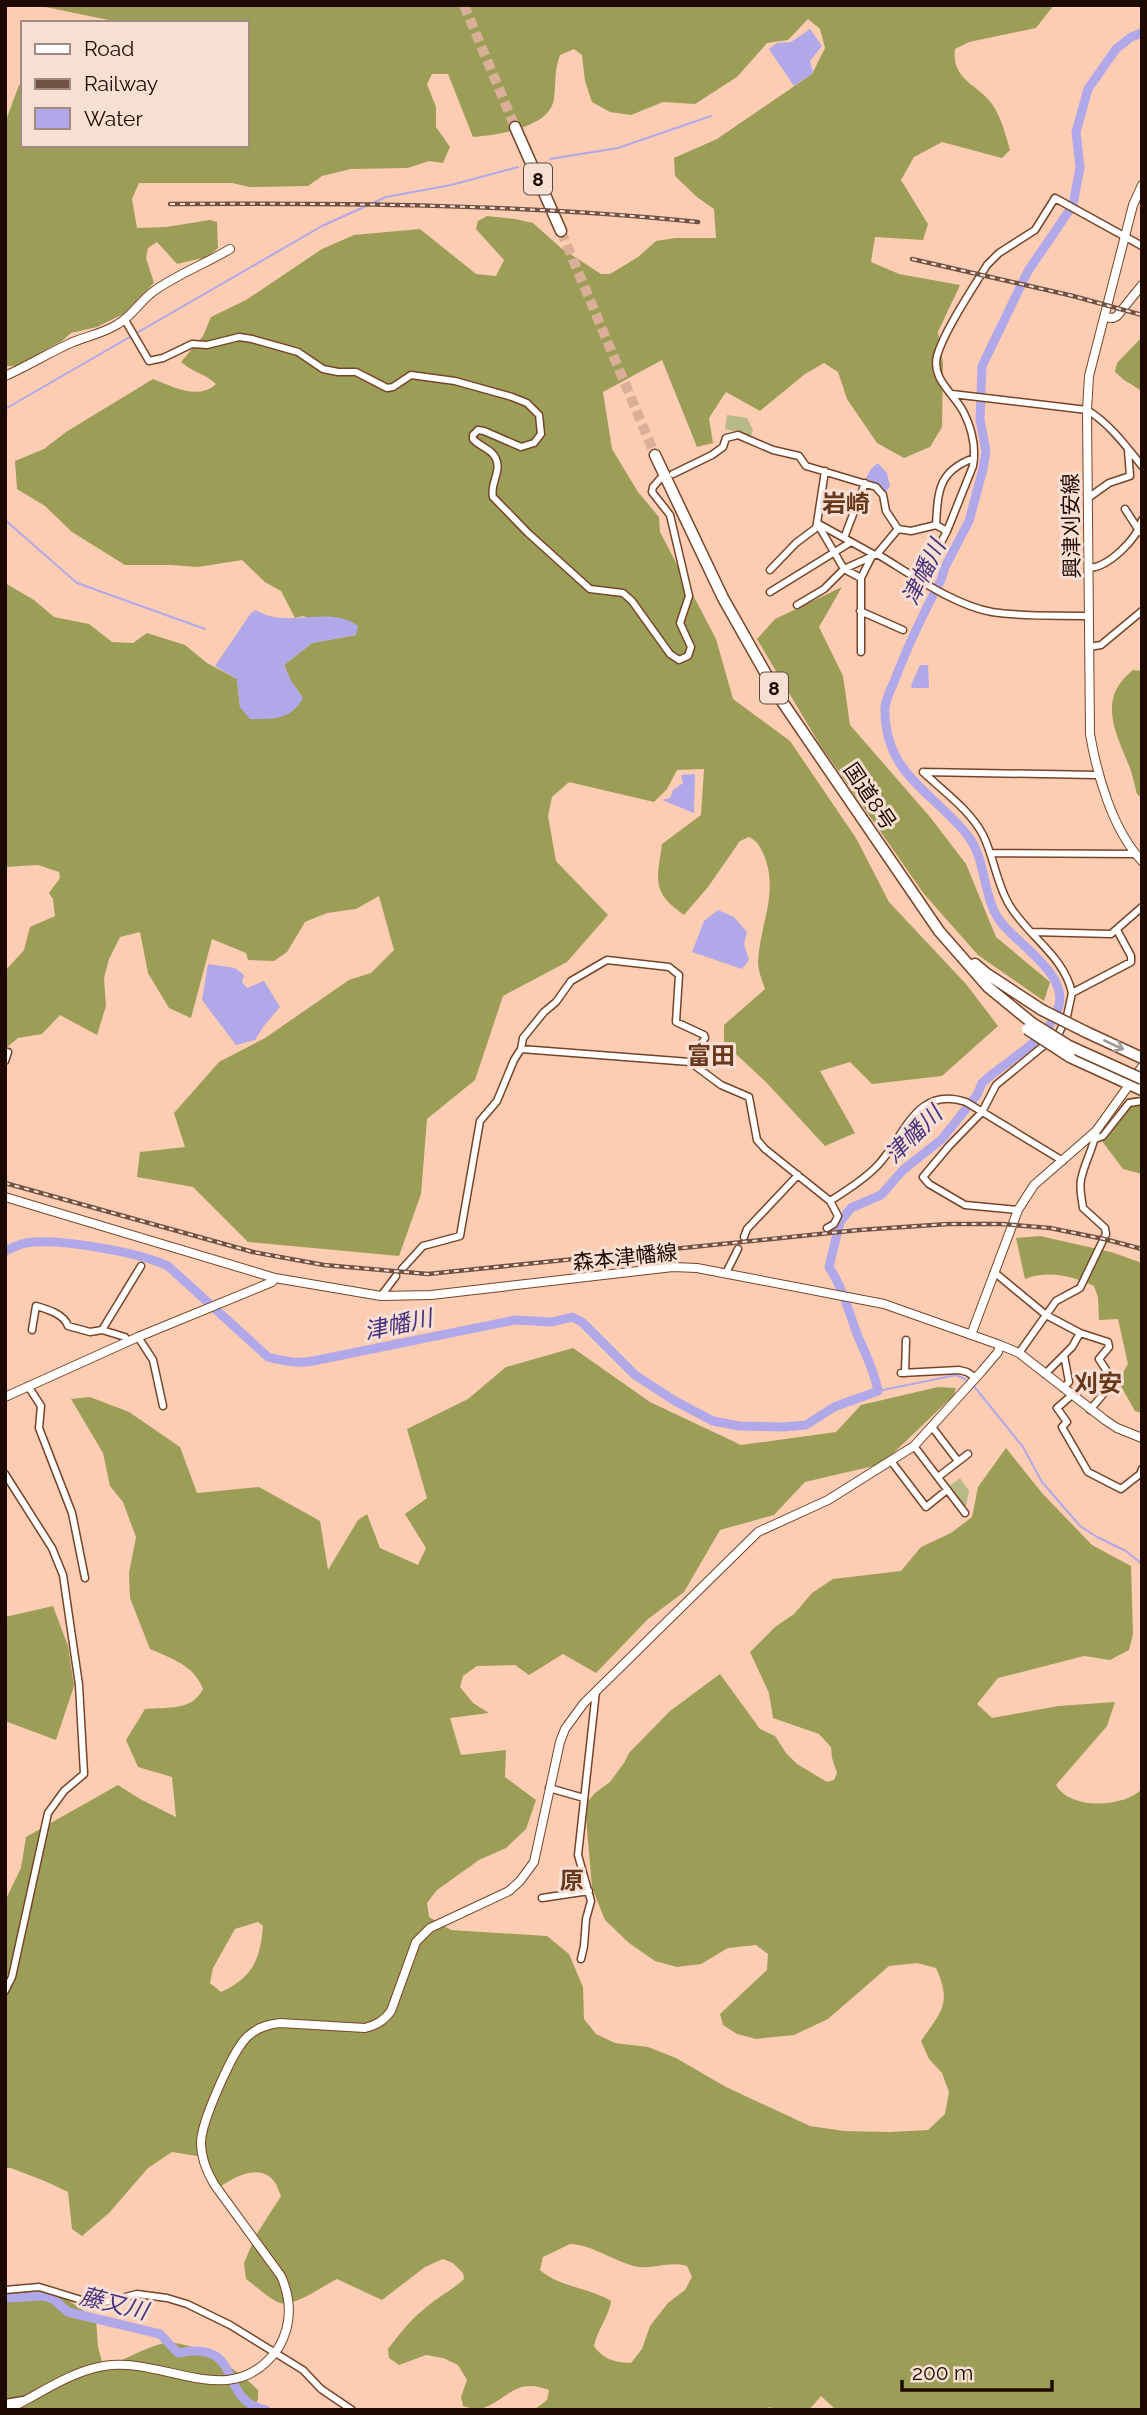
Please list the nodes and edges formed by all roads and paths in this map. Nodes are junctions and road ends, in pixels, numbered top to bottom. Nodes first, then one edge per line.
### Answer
1 (515, 127) tunnel mouth
2 (1142, 185) edge
3 (561, 231) tunnel mouth
4 (1125, 236) junction
5 (1142, 246) edge
6 (230, 249) dead end
7 (1142, 285) edge
8 (1104, 317) junction
9 (125, 320) junction
10 (5, 376) edge
11 (953, 394) junction
12 (1087, 410) junction
13 (1128, 448) junction
14 (655, 455) tunnel mouth
15 (974, 458) junction
16 (1142, 466) edge
17 (825, 471) junction
18 (673, 474) dead end
19 (660, 479) dead end
20 (865, 484) junction
21 (1088, 498) junction
22 (1125, 509) dead end
23 (1142, 520) edge
24 (817, 523) junction
25 (936, 525) junction
26 (898, 529) junction
27 (947, 531) junction
28 (1140, 532) edge
29 (844, 538) junction
30 (851, 542) junction
31 (835, 553) junction
32 (875, 554) junction
33 (1089, 568) junction
34 (844, 569) junction
35 (770, 570) dead end
36 (861, 578) junction
37 (923, 582) junction
38 (770, 592) dead end
39 (797, 605) dead end
40 (860, 611) junction
41 (1142, 611) edge
42 (1089, 615) junction
43 (903, 630) dead end
44 (1089, 647) junction
45 (861, 652) dead end
46 (1097, 775) junction
47 (991, 853) junction
48 (1139, 858) edge
49 (922, 905) junction
50 (1142, 907) edge
51 (1117, 930) junction
52 (1031, 932) junction
53 (1072, 993) junction
54 (1029, 1026) junction
55 (521, 1049) junction
56 (8, 1052) dead end
57 (1142, 1058) edge
58 (5, 1061) edge
59 (690, 1062) junction
60 (1142, 1067) edge
61 (1142, 1079) edge
62 (1129, 1085) junction
63 (1142, 1090) edge
64 (1142, 1101) edge
65 (979, 1110) junction
66 (1096, 1135) junction
67 (1063, 1161) junction
68 (797, 1175) junction
69 (5, 1197) edge
70 (830, 1200) junction
71 (1018, 1210) junction
72 (827, 1228) dead end
73 (744, 1237) dead end
74 (738, 1249) dead end
75 (141, 1266) dead end
76 (402, 1269) dead end
77 (994, 1272) junction
78 (726, 1273) junction
79 (396, 1276) dead end
80 (275, 1278) junction
81 (381, 1296) junction
82 (1046, 1315) junction
83 (32, 1330) dead end
84 (102, 1330) junction
85 (1080, 1334) junction
86 (971, 1335) junction
87 (138, 1337) junction
88 (906, 1340) dead end
89 (128, 1341) junction
90 (1000, 1345) junction
91 (1019, 1353) junction
92 (1064, 1355) junction
93 (1045, 1374) junction
94 (973, 1381) junction
95 (28, 1386) junction
96 (1063, 1388) junction
97 (1072, 1395) junction
98 (5, 1397) edge
99 (163, 1406) dead end
100 (1090, 1410) junction
101 (932, 1427) junction
102 (1142, 1438) edge
103 (914, 1446) junction
104 (968, 1454) dead end
105 (891, 1461) junction
106 (958, 1461) junction
107 (1142, 1469) edge
108 (5, 1474) edge
109 (937, 1478) junction
110 (947, 1490) junction
111 (965, 1513) dead end
112 (85, 1578) dead end
113 (596, 1691) junction
114 (549, 1788) junction
115 (584, 1798) junction
116 (589, 1891) junction
117 (542, 1898) dead end
118 (581, 1959) dead end
119 (5, 1991) edge
120 (5, 2290) edge
121 (275, 2354) junction
122 (28, 2400) junction
123 (5, 2403) edge
124 (7, 2410) edge
125 (352, 2410) edge

1 - 3 highway, 8
2 - 4 street, 興津刈安線
4 - 5 street
4 - 8 street, 興津刈安線
4 - 11 street
6 - 9 street
7 - 8 street
8 - 12 street, 興津刈安線
9 - 10 street
9 - 19 street
11 - 12 street
11 - 15 street
12 - 13 street
12 - 21 street, 興津刈安線
13 - 16 street
13 - 21 street
14 - 49 highway, 国道8号 / 8
15 - 25 street
15 - 27 street
17 - 18 street
17 - 20 street
17 - 24 street
20 - 26 street
20 - 29 street
21 - 33 street, 興津刈安線
22 - 28 street
23 - 28 street
24 - 29 street
24 - 31 street
24 - 35 street
25 - 26 street
25 - 27 street
26 - 32 street
27 - 37 street
28 - 33 street
29 - 30 street
30 - 31 street
30 - 32 street
31 - 34 street
31 - 38 street
32 - 34 street
32 - 36 street
32 - 37 street
33 - 42 street, 興津刈安線
34 - 36 street
34 - 39 street
36 - 40 street
37 - 42 street
40 - 43 street
40 - 45 street
41 - 44 street
42 - 44 street, 興津刈安線
44 - 46 street, 興津刈安線
46 - 47 street
46 - 48 street, 興津刈安線
47 - 48 street
47 - 52 street
49 - 54 highway, 国道8号 / 8
49 -> 57 highway, 8, bridge
50 - 51 street
51 - 52 street
51 - 53 street
52 - 53 street
53 - 65 street
54 - 61 highway, 国道8号 / 8, bridge
54 - 62 highway, 8, bridge
55 - 59 street
55 - 59 street
55 - 76 street
56 - 58 street
59 - 68 street
60 - 62 street
62 - 63 highway, 8
62 - 66 street
64 - 66 street
65 - 67 street
65 - 70 street
65 - 71 street
66 - 67 street
66 - 82 street
67 - 71 street
68 - 70 street
68 - 73 street
69 - 80 street, 森本津幡線
70 - 72 street
71 - 77 street
74 - 78 street
75 - 84 street
77 - 82 street
77 - 86 street
78 - 81 street, 森本津幡線
78 - 86 street, 森本津幡線
79 - 81 street
80 - 81 street, 森本津幡線
80 - 87 street
82 - 85 street
82 - 91 street
83 - 84 street
84 - 89 street
85 - 92 street
85 - 100 street
86 - 90 street, 森本津幡線
87 - 89 street
87 - 99 street
88 - 94 street
89 - 95 street
90 - 91 street, 森本津幡線
90 - 94 street
91 - 93 street, 森本津幡線
92 - 93 street
92 - 96 street
93 - 96 street, 森本津幡線
94 - 101 street
95 - 98 street
95 - 112 street
96 - 97 street, 森本津幡線
97 - 100 street, 森本津幡線
97 - 107 street
100 - 102 street, 森本津幡線
101 - 103 street
101 - 106 street
103 - 105 street
103 - 109 street
104 - 106 street
105 - 110 street
105 - 113 street
106 - 109 street
108 - 119 street
109 - 110 street
110 - 111 street
113 - 114 street
113 - 115 street
114 - 115 street
114 - 121 street
115 - 116 street
116 - 117 street
116 - 118 street
120 - 121 street
121 - 122 street
121 - 125 street
122 - 123 street
122 - 124 street

